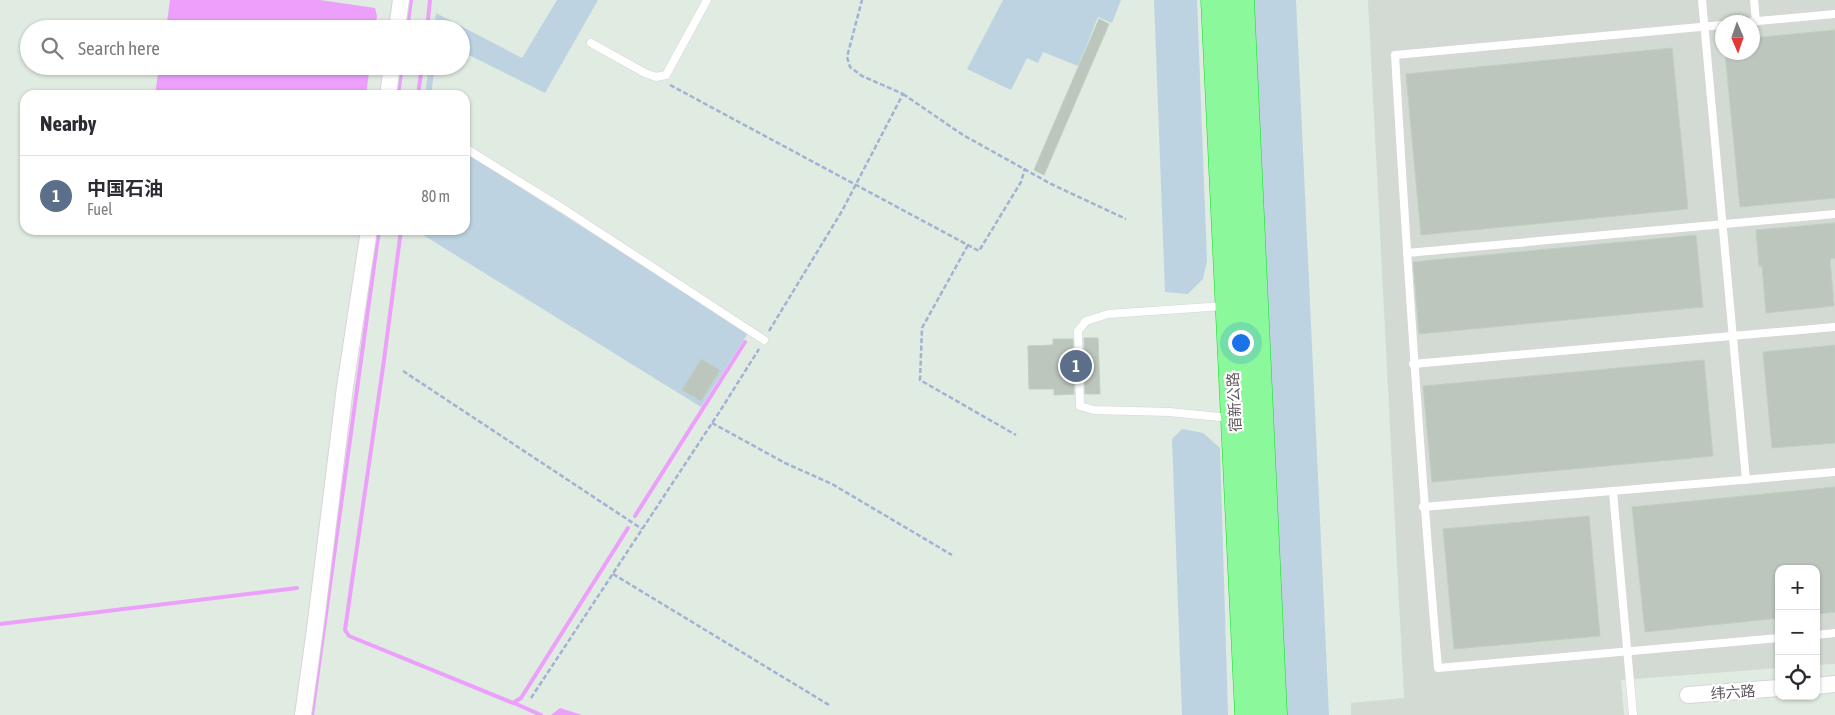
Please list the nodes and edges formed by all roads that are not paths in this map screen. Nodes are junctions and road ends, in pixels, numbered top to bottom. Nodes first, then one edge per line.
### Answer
1 (401, 0) edge
2 (706, 0) edge
3 (1215, 0) edge
4 (1240, 0) edge
5 (1702, 0) edge
6 (1754, 0) edge
7 (1835, 14) edge
8 (1755, 15) edge
9 (398, 20) edge
10 (1760, 22) edge
11 (1715, 26) edge
12 (1704, 27) junction
13 (591, 43) dead end
14 (391, 75) edge
15 (389, 90) edge
16 (470, 151) edge
17 (1835, 214) edge
18 (1723, 225) junction
19 (368, 235) edge
20 (1407, 253) junction
21 (1229, 306) junction
22 (1835, 327) edge
23 (1733, 336) junction
24 (764, 340) road end
25 (1414, 364) junction
26 (1235, 418) junction
27 (1835, 472) edge
28 (1746, 480) junction
29 (1613, 492) junction
30 (1424, 507) junction
31 (1835, 633) edge
32 (1820, 635) edge
33 (1775, 638) edge
34 (1627, 653) junction
35 (1835, 684) edge
36 (1820, 686) edge
37 (1775, 688) edge
38 (1688, 695) dead end
39 (302, 715) edge
40 (1249, 715) edge
41 (1273, 715) edge
42 (1633, 715) edge

1 - 9 street
2 - 13 lane
3 - 21 highway, 宿新公路
4 - 41 highway, 宿新公路
5 - 12 lane
6 - 8 lane
7 - 10 lane
11 - 12 lane
12 - 18 lane
12 - 20 lane
14 - 15 street
16 - 24 lane
17 - 18 lane
18 - 20 lane
18 - 23 lane
19 - 39 street
20 - 25 lane
21 - 26 highway, 宿新公路
21 - 26 lane
22 - 23 lane
23 - 25 lane
23 - 28 lane
25 - 30 lane
26 - 40 highway, 宿新公路
27 - 28 lane
28 - 29 lane
29 - 30 lane
29 - 34 lane
30 - 34 lane
31 - 32 lane
33 - 34 lane
34 - 42 lane
35 - 36 street
37 - 38 street, 纬六路

